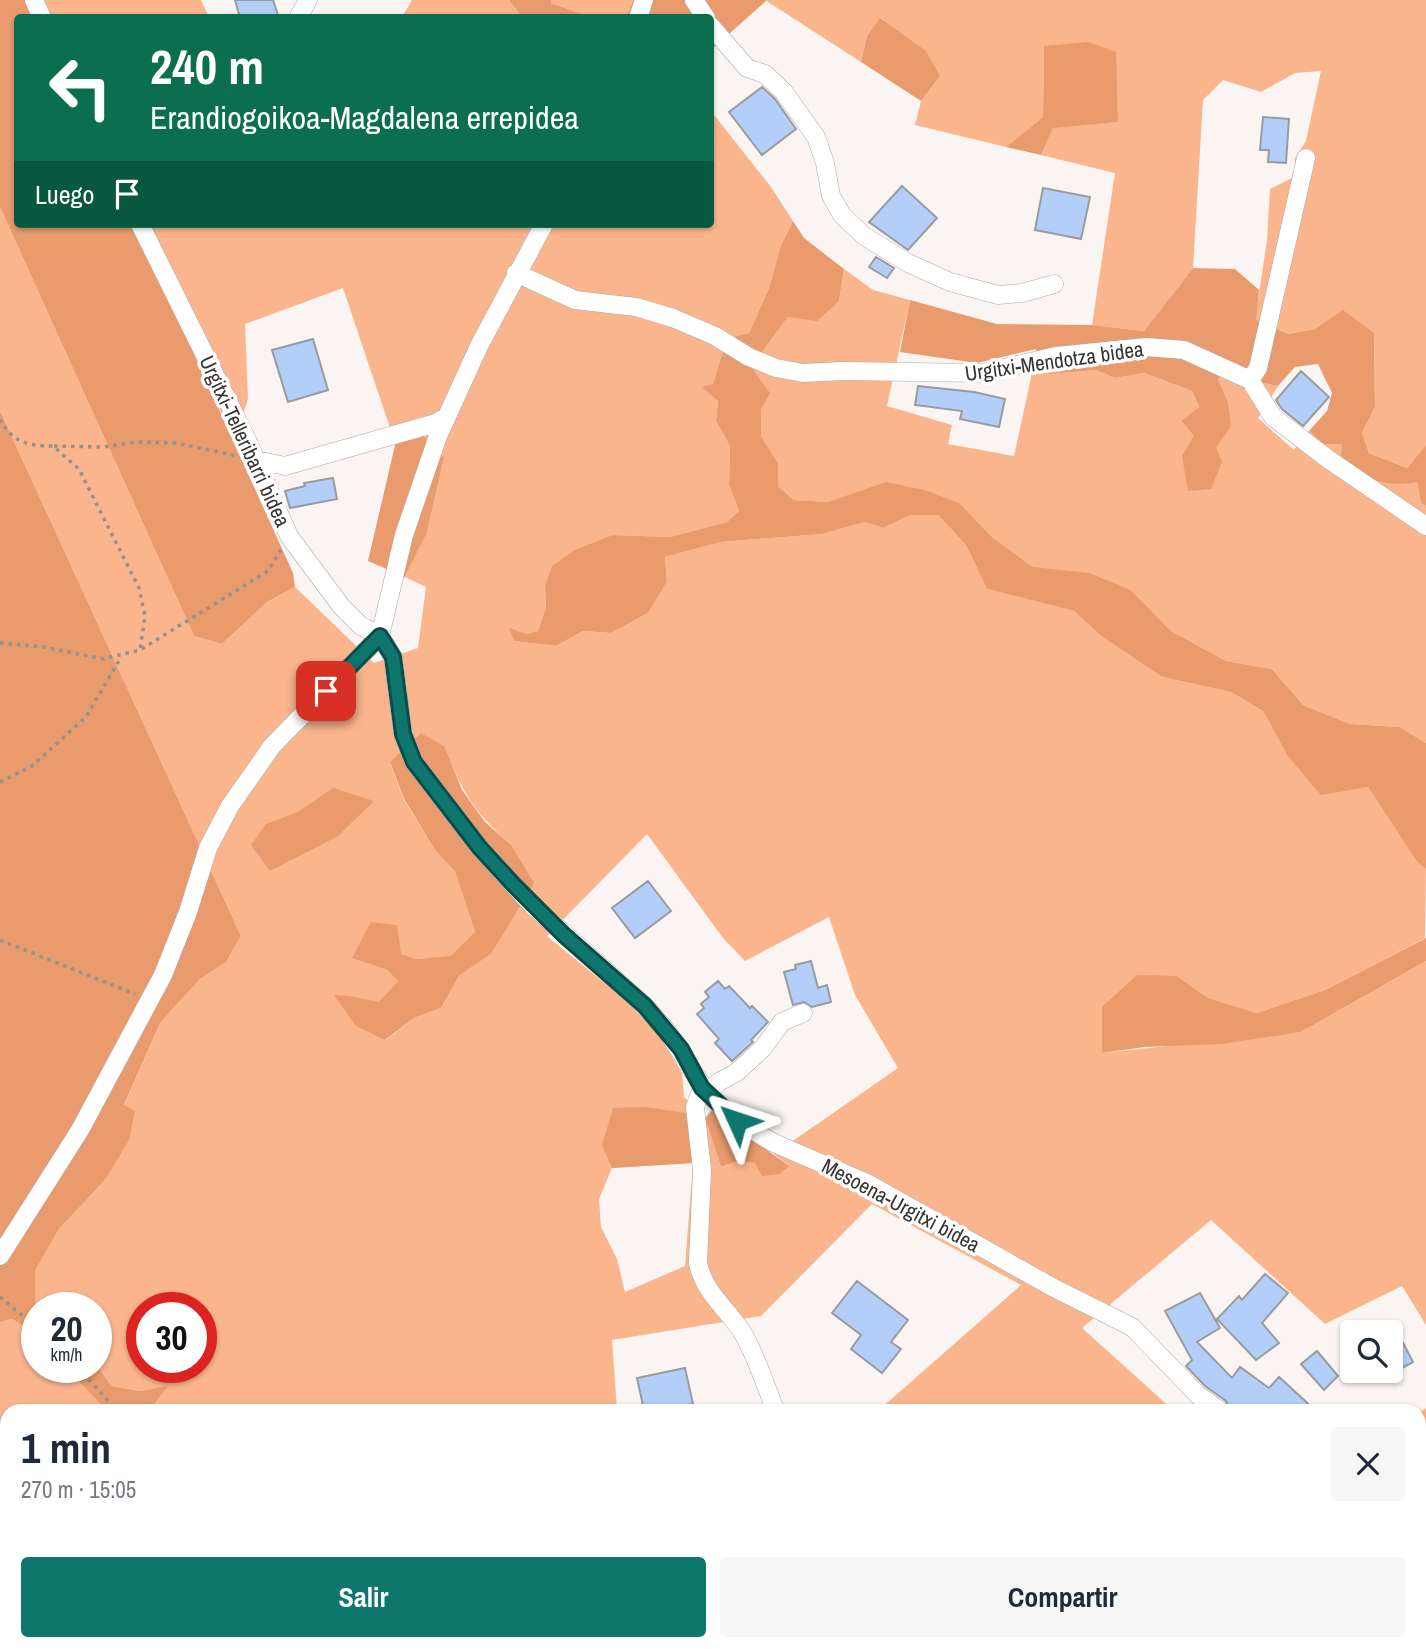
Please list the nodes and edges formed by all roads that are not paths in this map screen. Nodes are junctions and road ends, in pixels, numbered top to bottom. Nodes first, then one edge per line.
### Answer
1 (714, 29) edge
2 (1306, 158) dead end
3 (142, 228) edge
4 (542, 228) edge
5 (516, 272) junction
6 (1054, 284) dead end
7 (1250, 380) junction
8 (446, 417) junction
9 (256, 460) junction
10 (1426, 526) edge
11 (380, 636) junction
12 (803, 1013) dead end
13 (704, 1091) junction
14 (0, 1256) edge
15 (772, 1404) edge
16 (1211, 1404) edge

1 - 6 street
2 - 7 street
3 - 9 street, Urgitxi-Telleribarri bidea
4 - 5 street
5 - 7 street, Urgitxi-Mendotza bidea
5 - 8 street
7 - 10 street
8 - 9 street
8 - 11 street
9 - 11 street, Urgitxi-Telleribarri bidea
11 - 13 street, Mesoena-Urgitxi bidea
11 - 14 street
12 - 13 street
13 - 15 street
13 - 16 street, Mesoena-Urgitxi bidea

